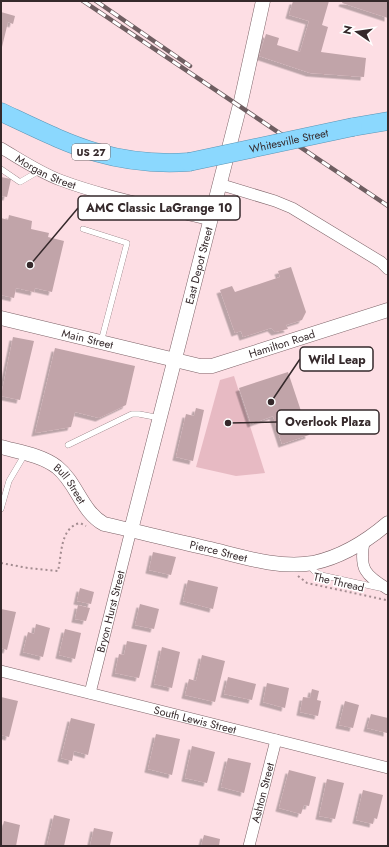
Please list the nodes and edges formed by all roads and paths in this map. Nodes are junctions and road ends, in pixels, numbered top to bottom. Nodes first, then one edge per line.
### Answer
1 (263, 1) edge
2 (1, 112) edge
3 (388, 121) edge
4 (1, 148) edge
5 (1, 169) edge
6 (39, 171) junction
7 (219, 184) junction
8 (210, 220) junction
9 (83, 229) dead end
10 (388, 270) edge
11 (388, 310) edge
12 (1, 318) edge
13 (101, 342) junction
14 (175, 360) junction
15 (160, 418) junction
16 (68, 445) dead end
17 (1, 447) edge
18 (25, 454) junction
19 (1, 509) edge
20 (388, 523) edge
21 (90, 528) dead end
22 (131, 530) junction
23 (364, 542) junction
24 (1, 563) edge
25 (307, 564) junction
26 (295, 572) dead end
27 (388, 589) edge
28 (1, 671) edge
29 (90, 694) junction
30 (276, 740) junction
31 (388, 768) edge
32 (249, 846) edge

1 - 7 street, East Depot Street
2 - 3 highway, Whitesville Street / US 27, bridge
4 - 6 street, Morgan Street
5 - 6 lane
6 - 8 street, Morgan Street
7 - 8 street, East Depot Street
7 - 10 street
8 - 14 street, East Depot Street
9 - 13 lane
11 - 14 street, Hamilton Road
12 - 13 street, Main Street
13 - 14 street, Main Street
14 - 15 street, East Depot Street
15 - 16 lane
15 - 22 street, East Depot Street
17 - 18 street, Bull Street
18 - 19 lane
18 - 22 street, Bull Street
20 - 23 street, Pierce Street
21 - 24 path
22 - 25 street, Pierce Street
22 - 29 street, Bryon Hurst Street
23 - 25 street, Pierce Street
23 - 27 street
25 - 27 lane
26 - 27 path, The Thread
28 - 29 street, South Lewis Street
29 - 30 street, South Lewis Street
30 - 31 street, South Lewis Street
30 - 32 street, Ashton Street

